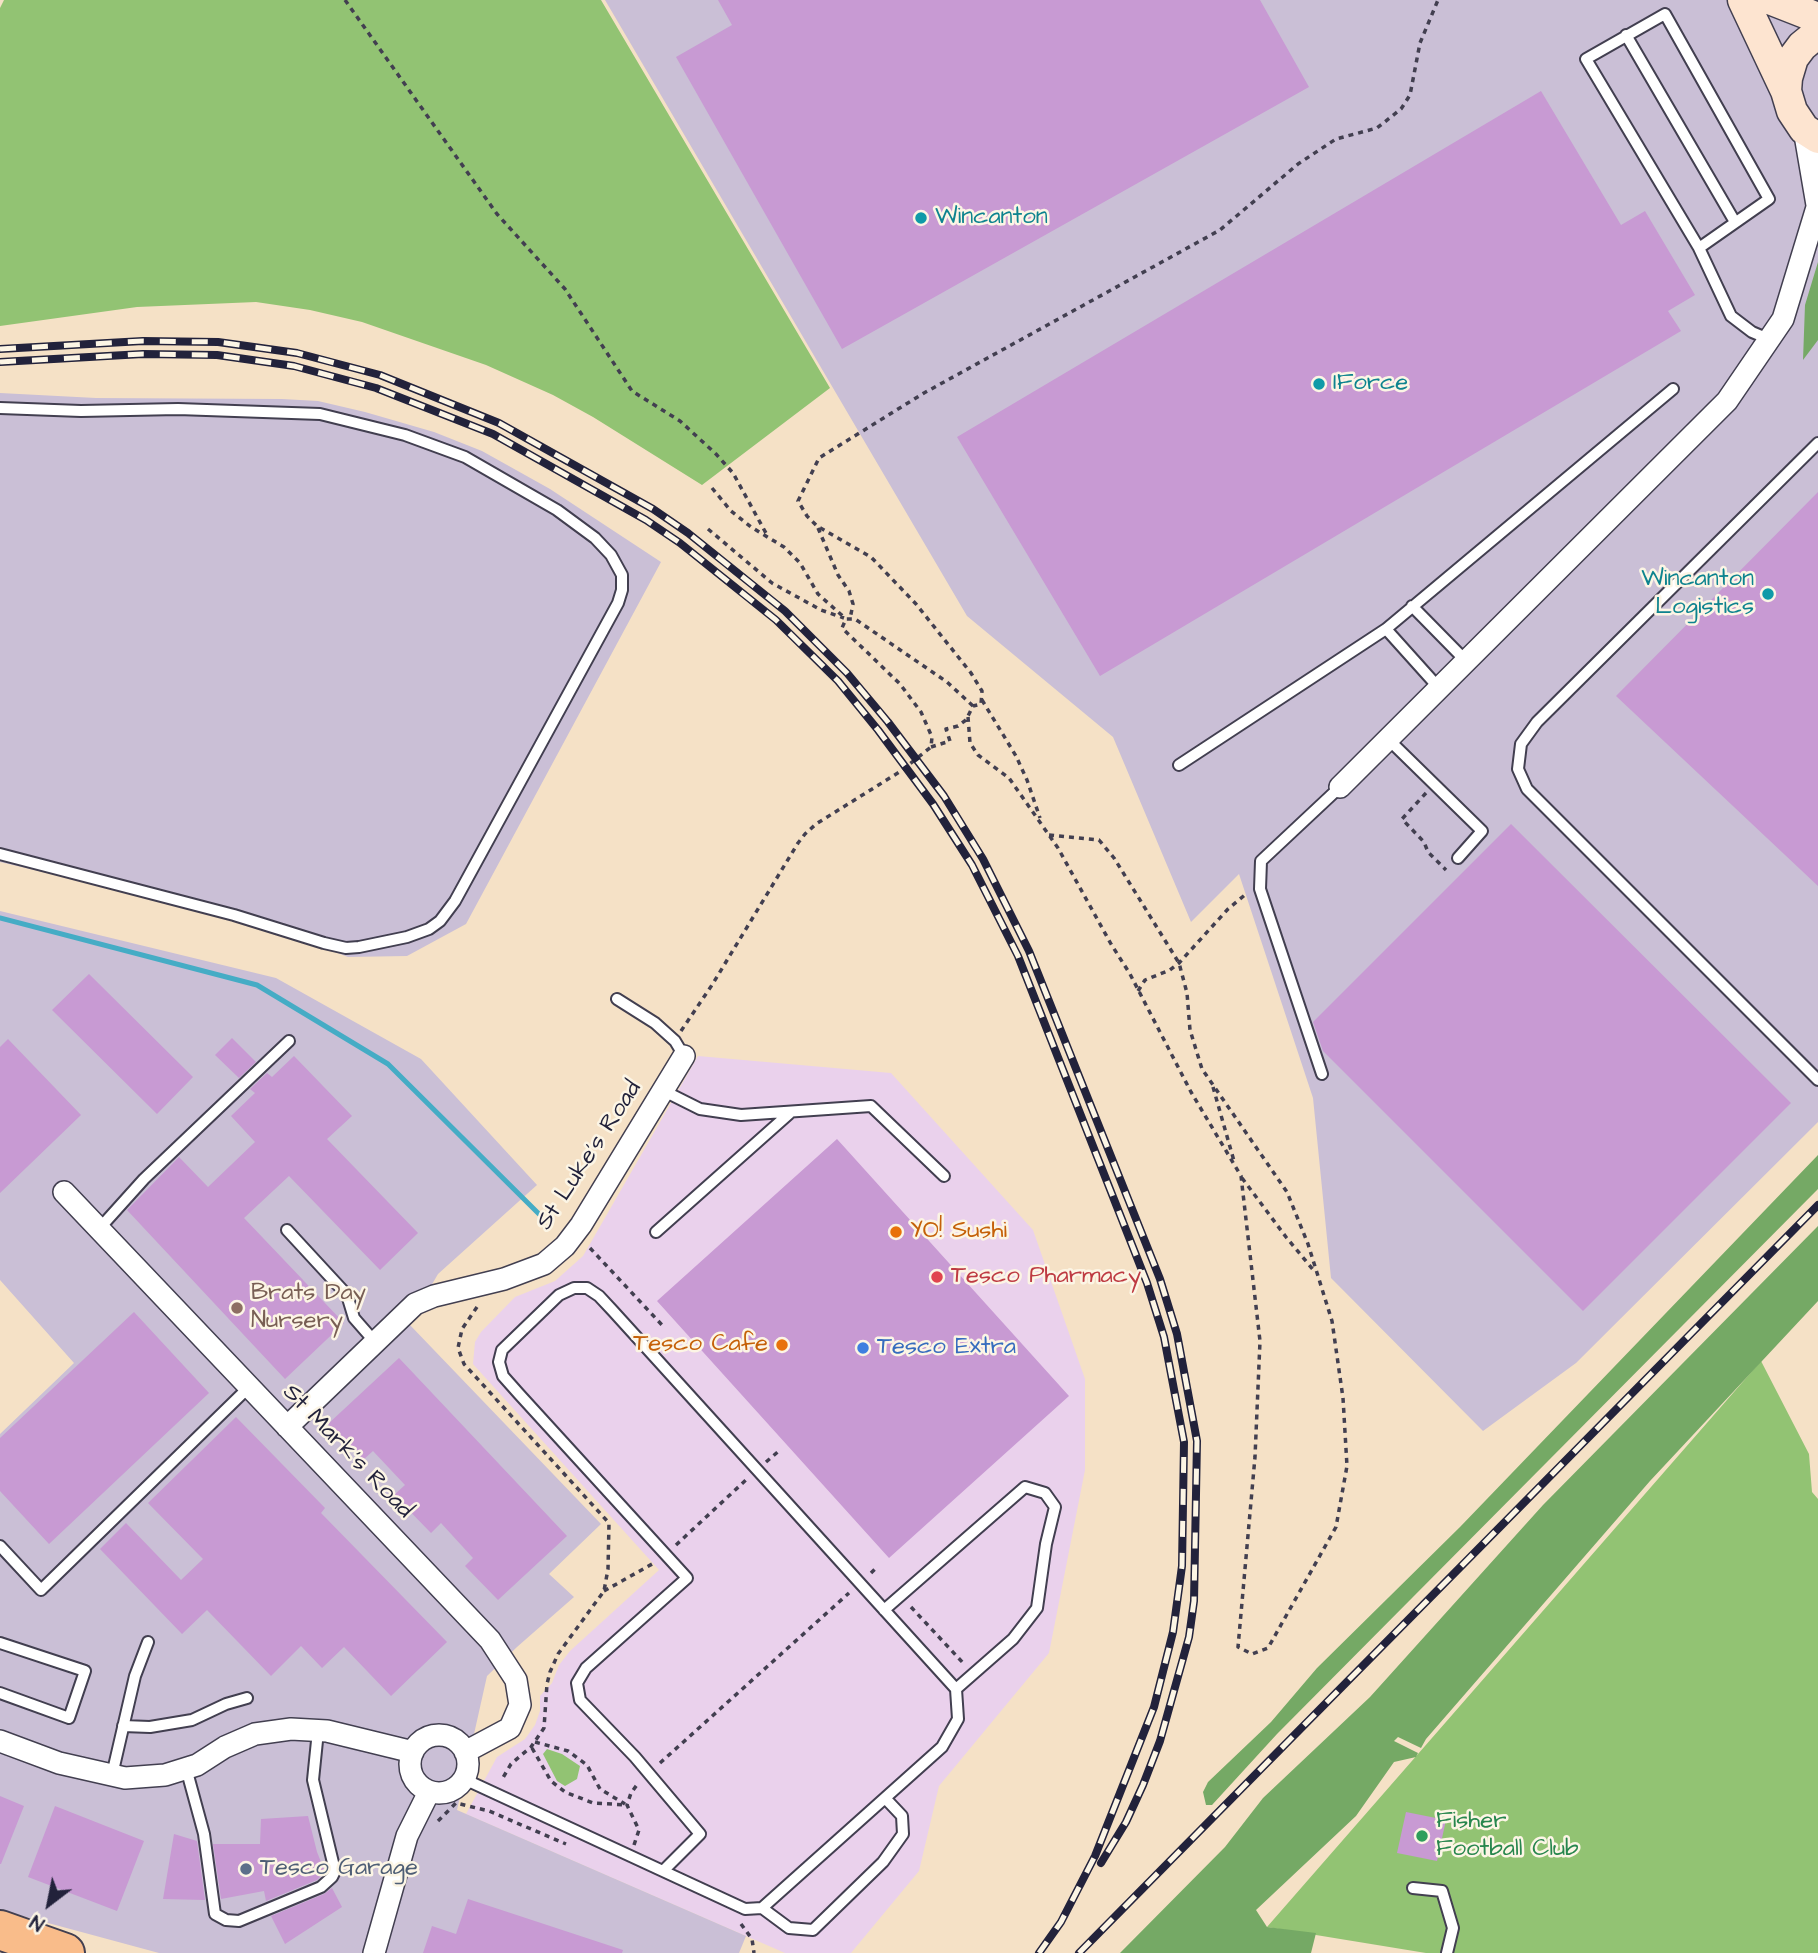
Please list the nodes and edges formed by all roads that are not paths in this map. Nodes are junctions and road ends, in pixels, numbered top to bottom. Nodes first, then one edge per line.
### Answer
1 (1743, 0) edge
2 (1772, 0) edge
3 (1818, 18) edge
4 (1818, 33) edge
5 (1626, 35) junction
6 (1786, 91) junction
7 (1811, 133) edge
8 (1818, 204) edge
9 (1735, 222) junction
10 (1699, 248) junction
11 (1771, 340) junction
12 (1673, 389) dead end
13 (0, 408) edge
14 (1818, 443) edge
15 (1412, 606) junction
16 (1386, 629) junction
17 (1466, 661) junction
18 (1439, 688) junction
19 (1388, 739) junction
20 (1179, 765) dead end
21 (1340, 787) joint
22 (0, 854) edge
23 (1458, 858) dead end
24 (617, 999) dead end
25 (289, 1041) dead end
26 (684, 1056) joint
27 (1322, 1074) dead end
28 (1818, 1080) edge
29 (664, 1091) junction
30 (791, 1112) junction
31 (944, 1176) dead end
32 (64, 1192) dead end
33 (99, 1229) junction
34 (287, 1230) dead end
35 (656, 1232) dead end
36 (375, 1342) junction
37 (249, 1387) junction
38 (287, 1427) junction
39 (0, 1546) edge
40 (884, 1610) junction
41 (148, 1642) dead end
42 (0, 1643) edge
43 (956, 1689) junction
44 (0, 1693) edge
45 (247, 1698) dead end
46 (123, 1726) junction
47 (318, 1731) junction
48 (0, 1741) edge
49 (413, 1752) junction
50 (466, 1752) junction
51 (186, 1768) junction
52 (112, 1774) junction
53 (464, 1779) junction
54 (429, 1792) junction
55 (885, 1798) junction
56 (663, 1871) junction
57 (1413, 1888) dead end
58 (762, 1908) junction
59 (0, 1930) edge
60 (65, 1953) edge
61 (374, 1953) edge
62 (1447, 1953) edge

1 - 6 street
2 - 3 street
4 - 6 street
5 - 9 lane
5 - 9 lane
5 - 10 lane
6 - 7 street
7 - 8 street
8 - 11 street
9 - 10 lane
10 - 11 lane
11 - 17 street
12 - 15 lane
13 - 22 lane
14 - 28 lane
15 - 16 lane
15 - 17 lane
16 - 18 lane
16 - 20 lane
17 - 18 street
18 - 19 street
19 - 21 street
19 - 23 lane
21 - 27 lane
24 - 26 lane
25 - 33 lane
26 - 29 street, St Luke's Road
29 - 30 lane
29 - 36 street, St Luke's Road
30 - 31 lane
30 - 35 lane
32 - 33 street, St Mark's Road
33 - 37 street, St Mark's Road
34 - 36 lane
36 - 38 street, St Luke's Road
37 - 38 street, St Mark's Road
37 - 39 lane
38 - 50 street, St Mark's Road
40 - 43 lane
40 - 43 lane
40 - 56 lane
41 - 46 lane
42 - 44 lane
43 - 55 lane
45 - 46 lane
46 - 52 lane
47 - 49 street
47 - 51 street
47 - 51 lane
48 - 52 street
49 - 50 street
49 - 54 street
50 - 53 street
51 - 52 street
53 - 54 street
53 - 56 lane
54 - 61 street
55 - 58 lane
55 - 58 lane
56 - 58 lane
57 - 62 lane
59 - 60 highway

